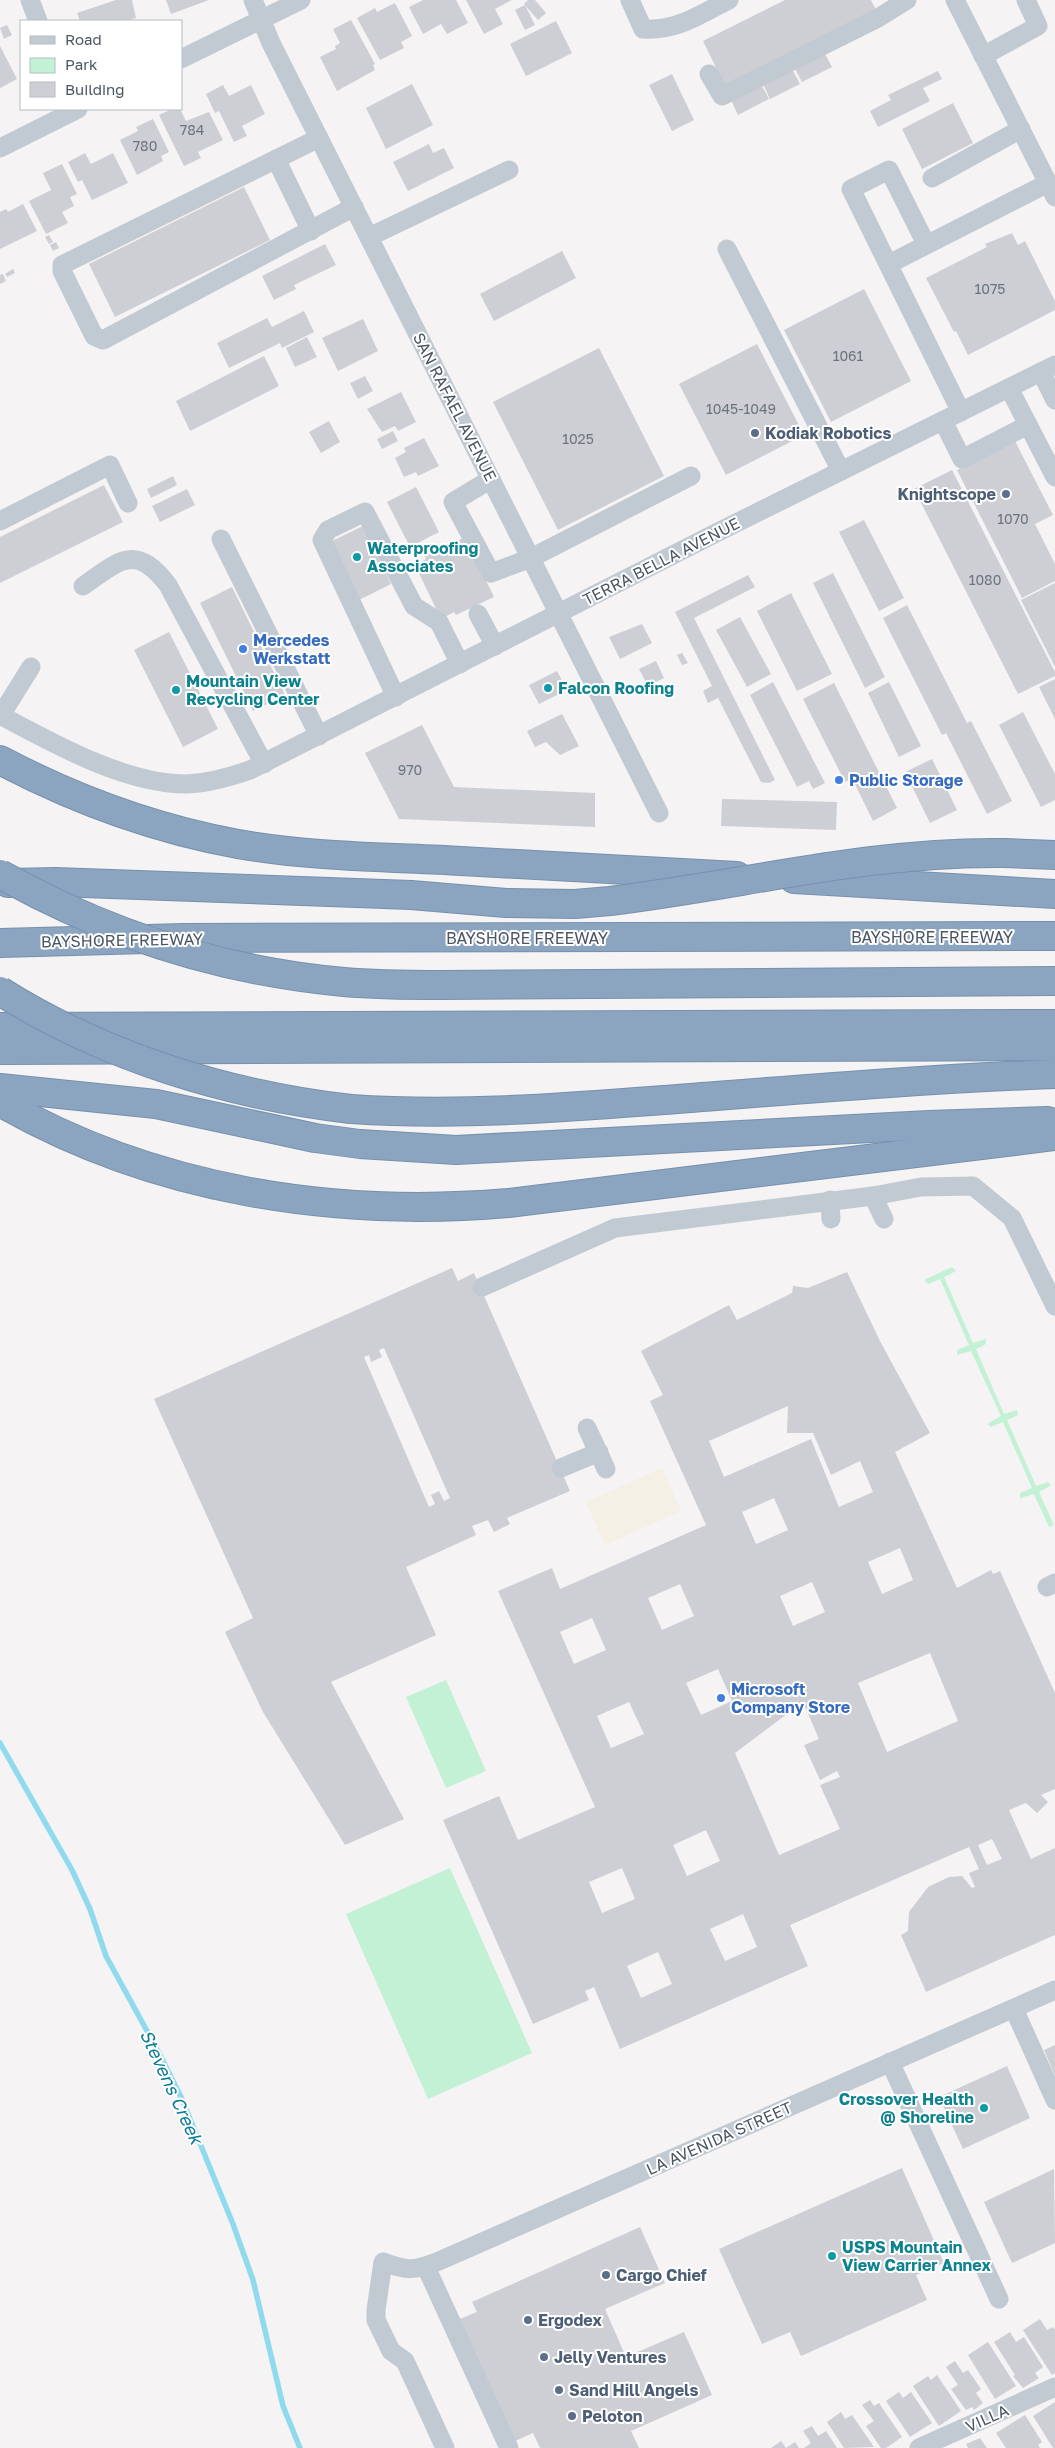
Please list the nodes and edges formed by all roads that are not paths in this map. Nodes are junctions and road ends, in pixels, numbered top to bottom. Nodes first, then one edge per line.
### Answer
1 (30, 0) edge
2 (253, 0) edge
3 (301, 0) edge
4 (630, 0) edge
5 (907, 0) edge
6 (955, 0) edge
7 (1026, 0) edge
8 (720, 2) edge
9 (38, 20) edge
10 (260, 20) junction
11 (983, 56) junction
12 (182, 59) edge
13 (709, 74) dead end
14 (74, 110) edge
15 (1021, 129) junction
16 (319, 138) junction
17 (0, 148) edge
18 (276, 159) junction
19 (509, 170) dead end
20 (1049, 176) edge
21 (932, 178) dead end
22 (354, 207) junction
23 (311, 231) junction
24 (369, 237) junction
25 (926, 244) junction
26 (727, 249) dead end
27 (889, 264) junction
28 (1048, 368) edge
29 (1008, 388) junction
30 (1055, 400) edge
31 (961, 412) junction
32 (943, 421) junction
33 (1028, 425) junction
34 (840, 471) junction
35 (691, 476) dead end
36 (1055, 477) edge
37 (491, 479) junction
38 (128, 502) dead end
39 (0, 521) edge
40 (221, 539) dead end
41 (531, 558) junction
42 (83, 586) dead end
43 (559, 613) junction
44 (478, 614) dead end
45 (495, 646) junction
46 (460, 664) junction
47 (31, 666) dead end
48 (396, 696) junction
49 (0, 715) edge
50 (319, 736) junction
51 (0, 760) edge
52 (267, 763) junction
53 (659, 812) dead end
54 (1055, 855) edge
55 (0, 874) edge
56 (831, 881) junction
57 (0, 883) edge
58 (1055, 883) edge
59 (1055, 894) edge
60 (0, 895) edge
61 (1055, 936) edge
62 (0, 943) edge
63 (1055, 981) edge
64 (0, 991) edge
65 (443, 993) junction
66 (1055, 999) edge
67 (1055, 1024) edge
68 (0, 1027) edge
69 (1055, 1046) edge
70 (0, 1050) edge
71 (1055, 1074) edge
72 (0, 1088) edge
73 (0, 1102) edge
74 (1055, 1121) edge
75 (1055, 1136) edge
76 (873, 1196) junction
77 (830, 1200) junction
78 (831, 1219) dead end
79 (884, 1219) dead end
80 (482, 1287) dead end
81 (1055, 1306) edge
82 (588, 1428) dead end
83 (561, 1468) dead end
84 (1055, 1991) edge
85 (1014, 2009) junction
86 (890, 2062) junction
87 (1055, 2100) edge
88 (426, 2266) junction
89 (999, 2299) dead end
90 (1055, 2387) edge
91 (445, 2448) edge
92 (508, 2448) edge
93 (919, 2448) edge

1 - 9 street
2 - 10 street, SAN RAFAEL AVENUE
3 - 10 street
4 - 8 street
5 - 13 street
6 - 11 street
7 - 11 street
10 - 12 street
10 - 16 street, SAN RAFAEL AVENUE
11 - 15 street
14 - 17 street
15 - 20 street
15 - 21 street
16 - 18 street
16 - 22 street, SAN RAFAEL AVENUE
18 - 23 street
18 - 23 street
19 - 24 street
20 - 25 street
22 - 23 street
22 - 24 street, SAN RAFAEL AVENUE
24 - 37 street, SAN RAFAEL AVENUE
25 - 27 street
25 - 27 street
26 - 34 street
27 - 31 street
28 - 29 street, TERRA BELLA AVENUE
28 - 30 street
29 - 31 street, TERRA BELLA AVENUE
29 - 33 street
31 - 32 street, TERRA BELLA AVENUE
32 - 33 street
32 - 34 street, TERRA BELLA AVENUE
33 - 36 street
34 - 43 street, TERRA BELLA AVENUE
35 - 41 street
37 - 41 street, SAN RAFAEL AVENUE
37 - 41 street
38 - 39 street
40 - 50 street
41 - 43 street, SAN RAFAEL AVENUE
42 - 52 street
43 - 45 street, TERRA BELLA AVENUE
43 - 53 street, SAN RAFAEL AVENUE
44 - 45 street
45 - 46 street, TERRA BELLA AVENUE
46 - 48 street, TERRA BELLA AVENUE
46 - 48 street
47 - 49 street
48 - 50 street, TERRA BELLA AVENUE
49 - 52 street, TERRA BELLA AVENUE
50 - 52 street, TERRA BELLA AVENUE
51 - 56 highway
54 - 57 highway, bridge
55 - 65 highway, bridge
56 - 58 highway
56 - 59 highway
60 - 65 highway
61 - 62 highway, BAYSHORE FREEWAY
63 - 65 highway
64 - 71 highway, bridge
65 - 66 highway
67 - 68 highway
69 - 70 highway
72 - 74 highway
73 - 75 highway
76 - 77 street
76 - 79 street
76 - 81 street
77 - 78 street
77 - 80 street
82 - 83 street
84 - 85 street, LA AVENIDA STREET
85 - 86 street, LA AVENIDA STREET
85 - 87 street
86 - 88 street, LA AVENIDA STREET
86 - 89 street
88 - 91 street, LA AVENIDA STREET
88 - 92 street
90 - 93 street, VILLA

